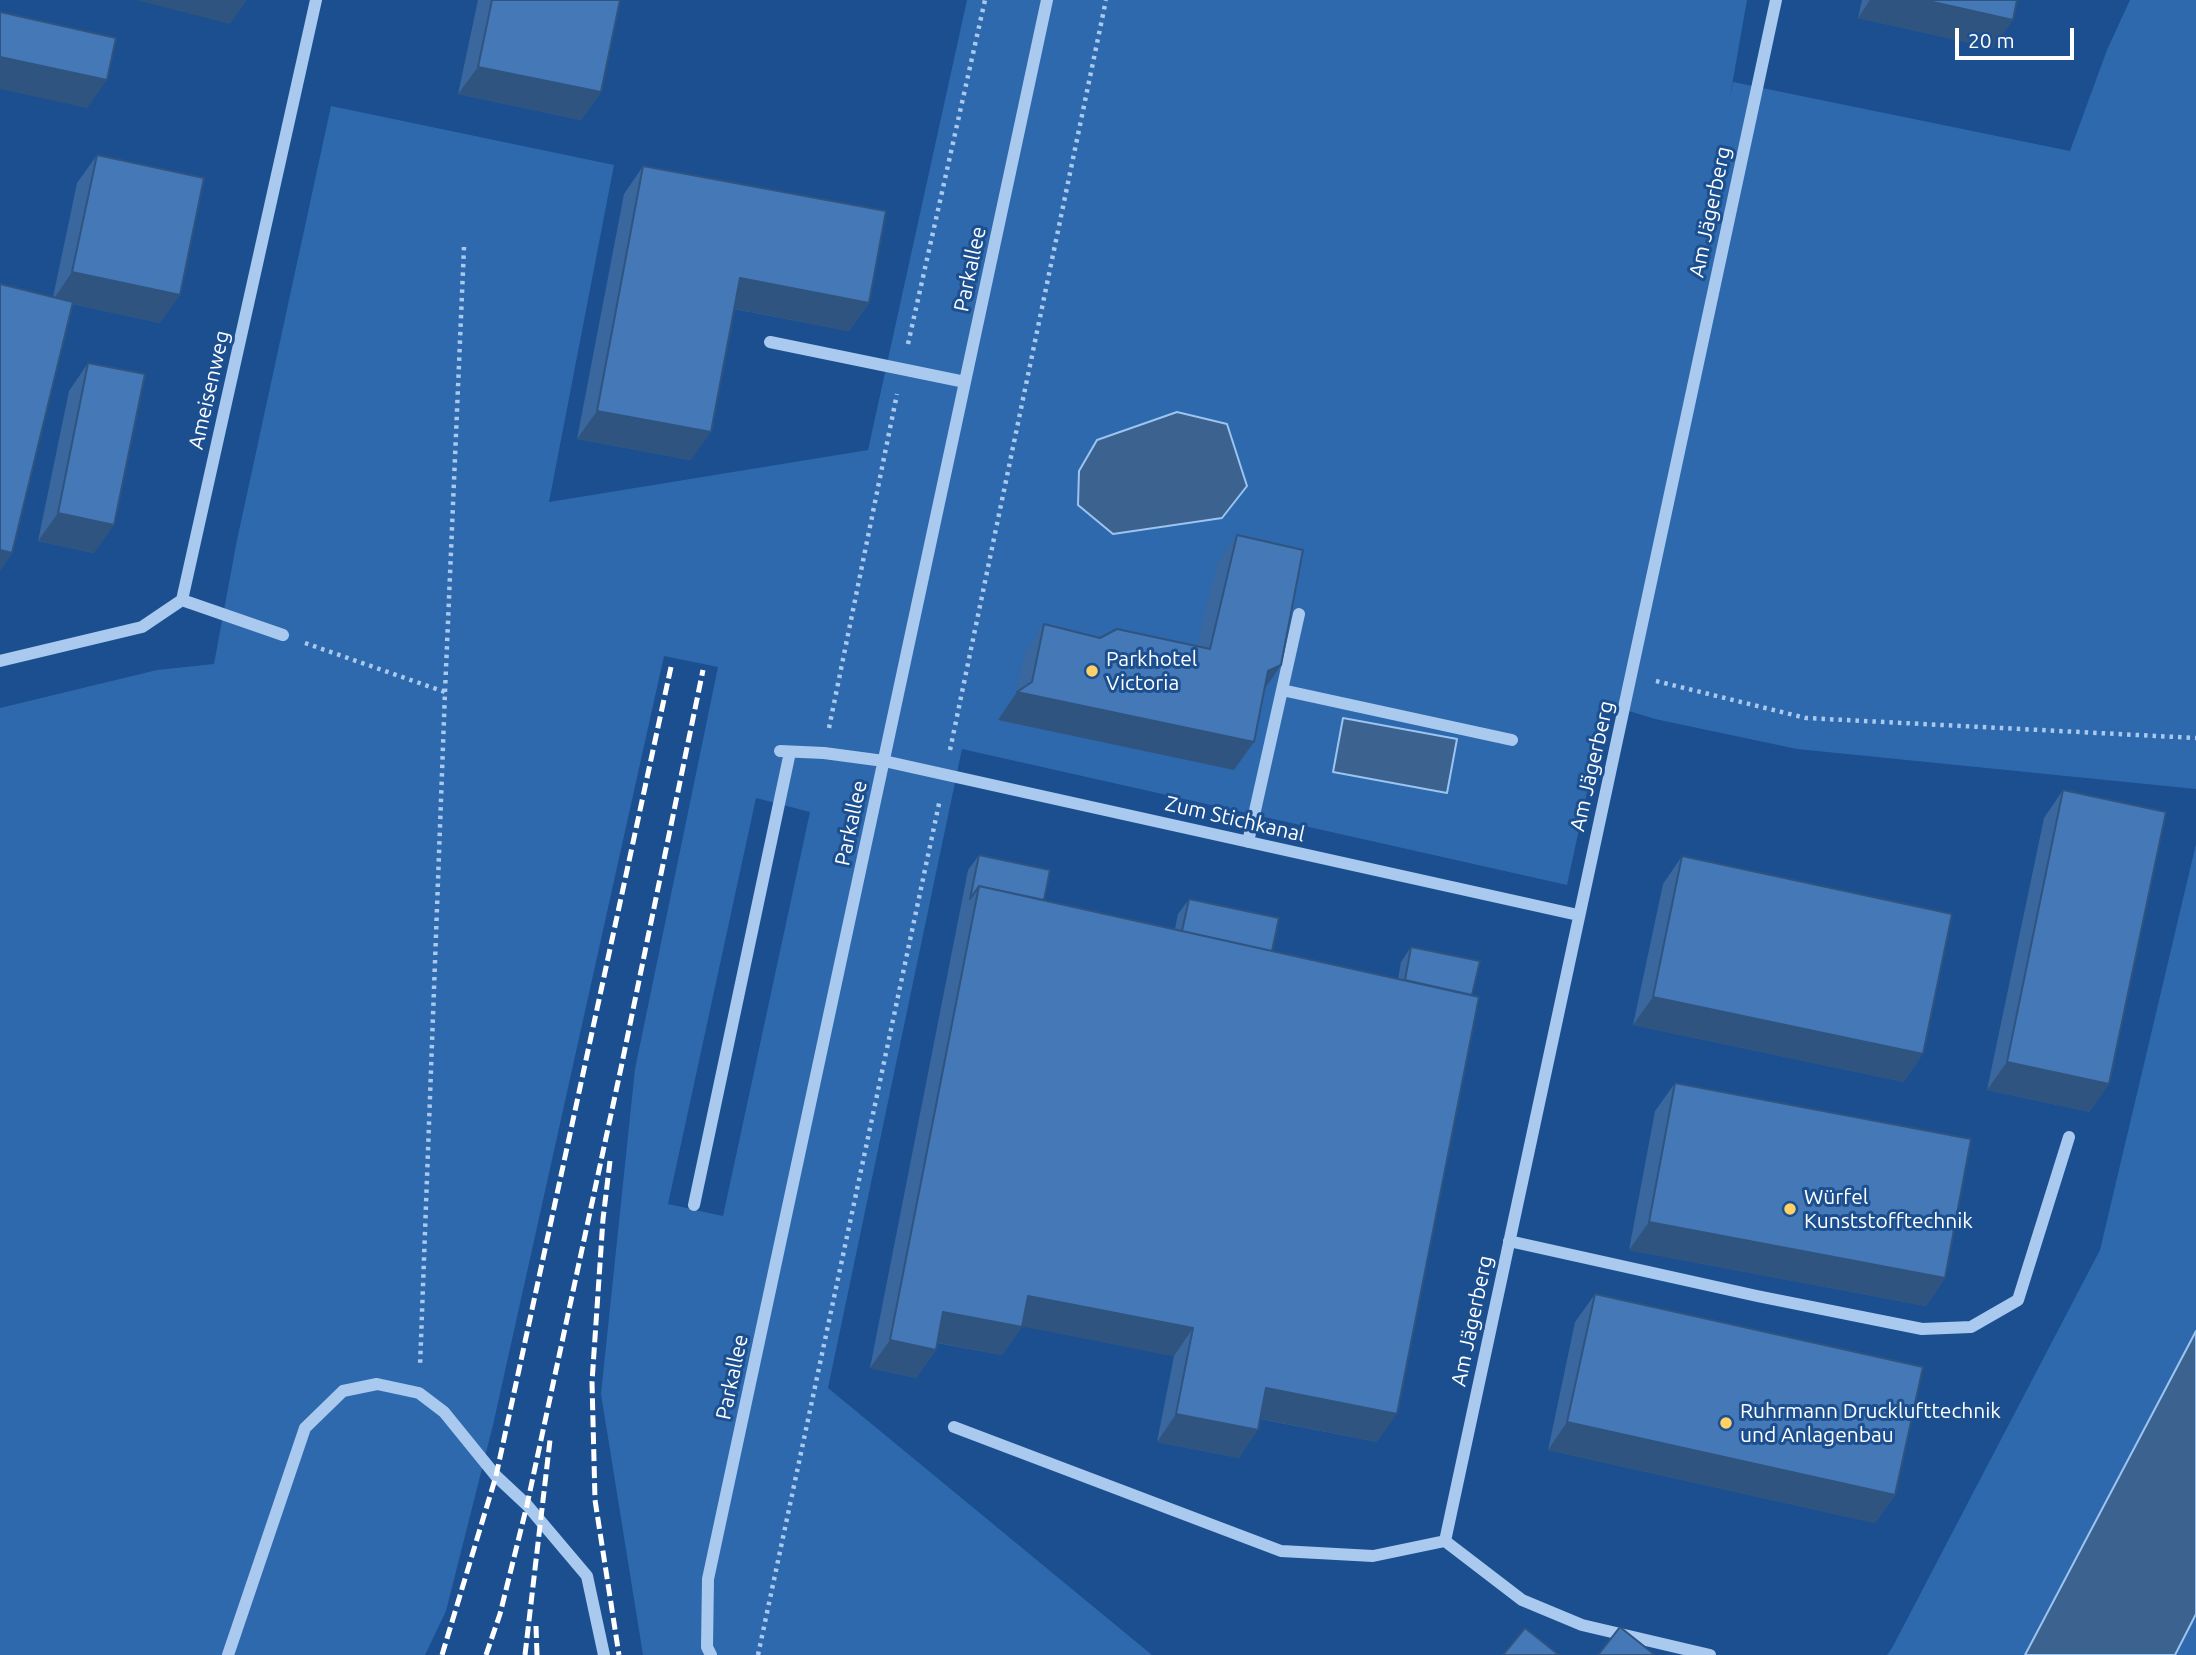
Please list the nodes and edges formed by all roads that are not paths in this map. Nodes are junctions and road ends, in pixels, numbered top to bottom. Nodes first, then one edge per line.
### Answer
1 (316, 0) edge
2 (1047, 0) edge
3 (1776, 0) edge
4 (770, 342) dead end
5 (965, 382) junction
6 (182, 600) junction
7 (1299, 614) edge
8 (283, 635) road end
9 (0, 661) edge
10 (1282, 690) junction
11 (1512, 740) dead end
12 (884, 761) junction
13 (1248, 842) junction
14 (1577, 915) junction
15 (2069, 1137) dead end
16 (694, 1205) dead end
17 (1509, 1241) junction
18 (954, 1427) dead end
19 (1445, 1541) junction
20 (228, 1655) edge
21 (604, 1655) edge
22 (711, 1655) edge
23 (1710, 1655) edge

1 - 6 street, Ameisenweg
2 - 5 street, Parkallee
3 - 14 street, Am Jägerberg
4 - 5 street
5 - 12 street, Parkallee
6 - 8 street
6 - 9 street
7 - 10 street
10 - 11 street
10 - 13 street
12 - 13 street, Zum Stichkanal
12 - 16 street, Zum Stichkanal
12 - 22 street, Parkallee
13 - 14 street, Zum Stichkanal
14 - 17 street, Am Jägerberg
15 - 17 street
17 - 19 street, Am Jägerberg
18 - 19 street
19 - 23 street
20 - 21 street

